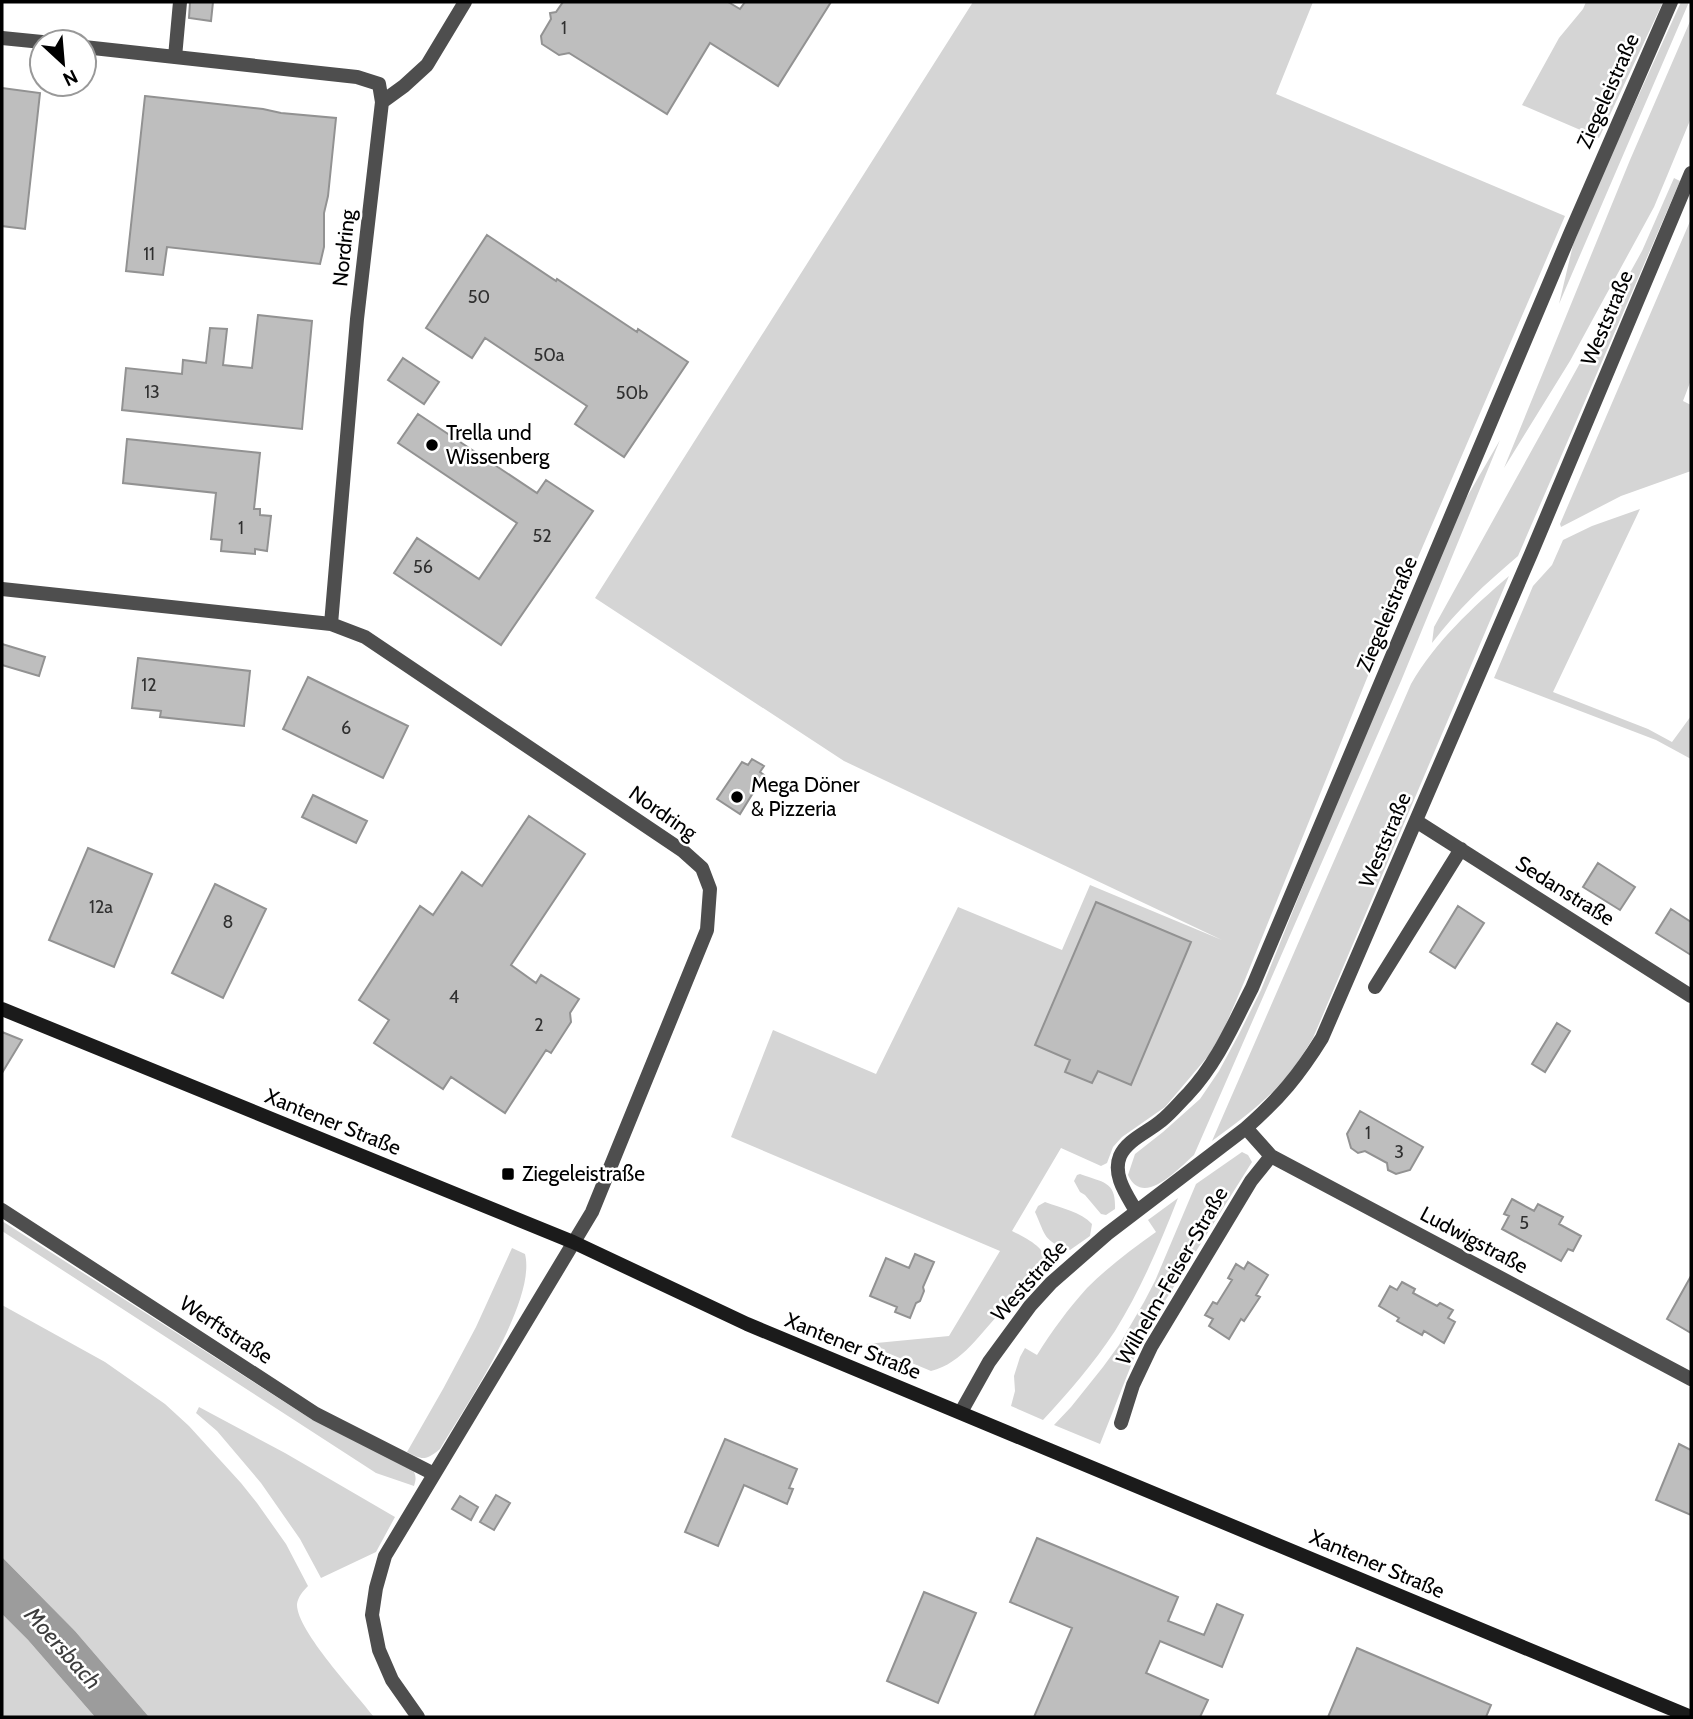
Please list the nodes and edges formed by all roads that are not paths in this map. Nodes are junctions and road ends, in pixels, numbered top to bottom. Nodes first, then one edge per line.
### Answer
1 (180, 2) edge
2 (465, 2) edge
3 (1671, 2) edge
4 (2, 38) edge
5 (28, 41) edge
6 (98, 49) edge
7 (175, 57) junction
8 (383, 102) junction
9 (1691, 173) edge
10 (2, 589) edge
11 (331, 624) junction
12 (1416, 821) junction
13 (1461, 849) junction
14 (1375, 987) dead end
15 (1691, 996) edge
16 (2, 1009) edge
17 (1246, 1128) junction
18 (1270, 1156) junction
19 (2, 1210) edge
20 (1136, 1211) junction
21 (573, 1242) junction
22 (1691, 1379) edge
23 (961, 1412) junction
24 (1121, 1423) dead end
25 (434, 1474) junction
26 (418, 1717) edge
27 (1691, 1717) edge

1 - 7 street
2 - 8 street
3 - 20 street, Ziegeleistraße
4 - 5 street
6 - 7 street
7 - 8 street
8 - 11 street, Nordring
9 - 12 street, Weststraße
10 - 11 street, Nordring
11 - 21 street, Nordring
12 - 13 street, Sedanstraße
12 - 17 street, Weststraße
13 - 14 street
13 - 15 street, Sedanstraße
16 - 21 main road, Xantener Straße
17 - 18 street, Ludwigstraße
17 - 20 street, Weststraße
18 - 22 street, Ludwigstraße
18 - 24 street, Wilhelm-Feiser-Straße
19 - 25 street, Werftstraße
20 - 23 street, Weststraße
21 - 23 main road, Xantener Straße
21 - 25 street
23 - 27 main road, Xantener Straße
25 - 26 street

